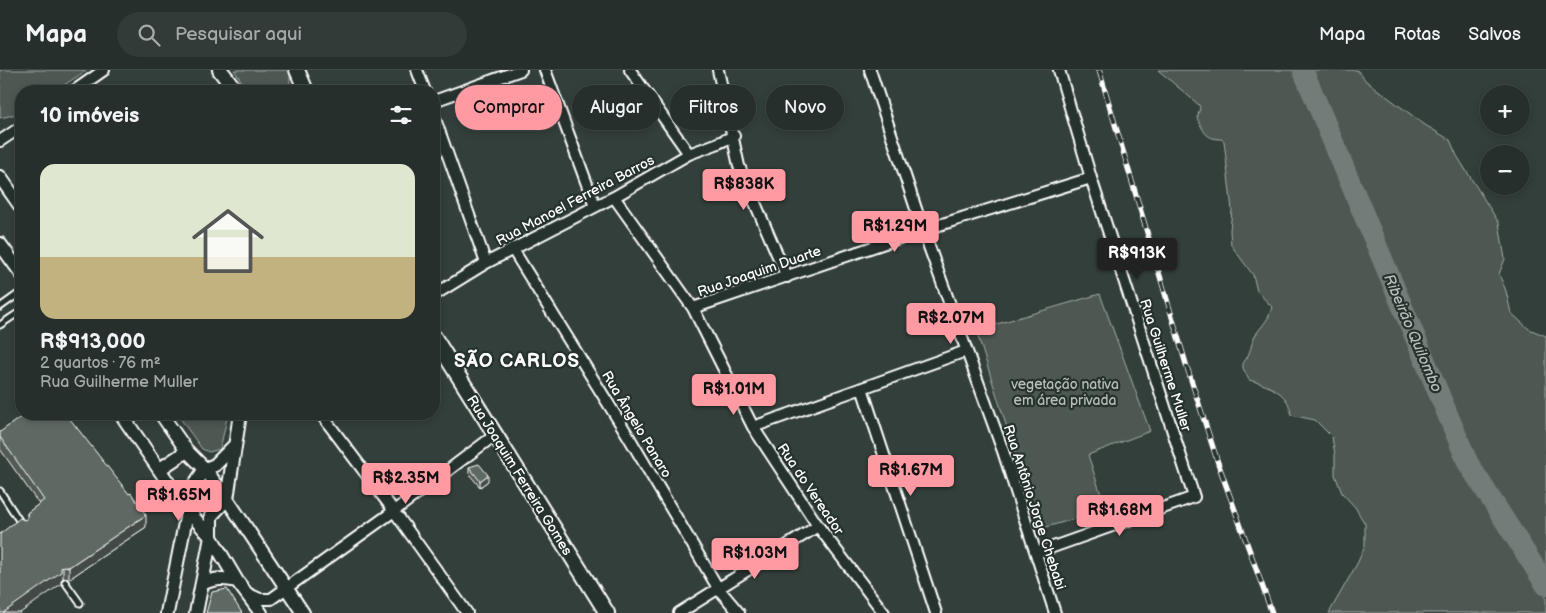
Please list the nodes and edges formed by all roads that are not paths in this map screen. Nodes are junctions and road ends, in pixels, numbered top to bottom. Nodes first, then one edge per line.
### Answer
1 (104, 70) edge
2 (220, 70) edge
3 (297, 70) edge
4 (417, 70) edge
5 (521, 70) edge
6 (545, 70) edge
7 (630, 70) edge
8 (718, 70) edge
9 (870, 70) edge
10 (1059, 70) edge
11 (88, 82) junction
12 (83, 85) edge
13 (90, 85) edge
14 (231, 85) edge
15 (303, 85) edge
16 (423, 85) edge
17 (440, 99) edge
18 (15, 131) edge
19 (440, 133) edge
20 (734, 136) junction
21 (0, 141) edge
22 (689, 154) junction
23 (0, 177) edge
24 (1091, 178) junction
25 (614, 197) junction
26 (15, 198) edge
27 (595, 206) junction
28 (923, 230) junction
29 (0, 244) edge
30 (512, 248) junction
31 (486, 263) junction
32 (15, 265) edge
33 (787, 277) junction
34 (440, 291) edge
35 (15, 296) edge
36 (0, 307) edge
37 (692, 308) junction
38 (15, 315) edge
39 (0, 325) edge
40 (440, 347) edge
41 (966, 351) junction
42 (862, 388) junction
43 (125, 420) edge
44 (165, 420) edge
45 (239, 420) edge
46 (326, 420) edge
47 (754, 427) junction
48 (495, 435) junction
49 (234, 446) junction
50 (187, 451) junction
51 (160, 469) junction
52 (205, 469) junction
53 (0, 491) edge
54 (227, 499) junction
55 (187, 510) junction
56 (394, 511) junction
57 (818, 526) junction
58 (24, 528) edge
59 (211, 537) junction
60 (1036, 553) junction
61 (237, 581) junction
62 (65, 582) dead end
63 (202, 584) junction
64 (718, 588) junction
65 (285, 589) junction
66 (247, 593) junction
67 (80, 603) dead end
68 (167, 613) edge
69 (196, 613) edge
70 (261, 613) edge
71 (303, 613) edge
72 (467, 613) edge
73 (607, 613) edge
74 (679, 613) edge
75 (739, 613) edge
76 (884, 613) edge
77 (936, 613) edge
78 (1055, 613) edge

1 - 11 street
2 - 14 main road
3 - 15 main road
4 - 16 street
5 - 17 street
6 - 27 street
7 - 22 street
8 - 20 street
9 - 28 street, Rua Antônio Jorge Chebabi
10 - 24 street, Rua Guilherme Muller
11 - 12 street
11 - 13 street
18 - 21 street
19 - 31 street
20 - 22 street, Rua Manoel Ferreira Barros
20 - 33 street
22 - 25 street, Rua Manoel Ferreira Barros
23 - 26 street
24 - 28 street, Rua Joaquim Duarte
24 - 60 street, Rua Guilherme Muller
25 - 27 street, Rua Manoel Ferreira Barros
25 - 37 street, Rua do Vereador
27 - 30 street, Rua Manoel Ferreira Barros
28 - 33 street, Rua Joaquim Duarte
28 - 41 street, Rua Antônio Jorge Chebabi
29 - 32 street
30 - 31 street, Rua Manoel Ferreira Barros
30 - 64 street, Rua Ângelo Panaro
31 - 34 street, Rua Manoel Ferreira Barros
33 - 37 street, Rua Joaquim Duarte
35 - 36 lane
37 - 47 street, Rua do Vereador
38 - 39 lane
40 - 48 main road, Rua Joaquim Ferreira Gomes
41 - 42 street
41 - 60 street, Rua Antônio Jorge Chebabi
42 - 47 street
42 - 77 street
43 - 51 street
44 - 50 street
45 - 49 street
46 - 56 street
47 - 57 street, Rua do Vereador
48 - 56 street
48 - 73 main road, Rua Joaquim Ferreira Gomes
49 - 52 street
49 - 54 street
50 - 51 street
50 - 52 street
51 - 55 street
52 - 54 street
52 - 55 street
53 - 58 lane
54 - 59 street
54 - 65 street
55 - 59 street
55 - 68 street
56 - 65 street
56 - 72 street
57 - 64 street
57 - 76 street, Rua do Vereador
59 - 61 street
59 - 63 street
60 - 78 street, Rua Antônio Jorge Chebabi
61 - 63 street
61 - 66 street
62 - 67 lane
63 - 69 street
64 - 74 street
64 - 75 street, Rua Ângelo Panaro
65 - 66 street
65 - 71 street
66 - 70 street

